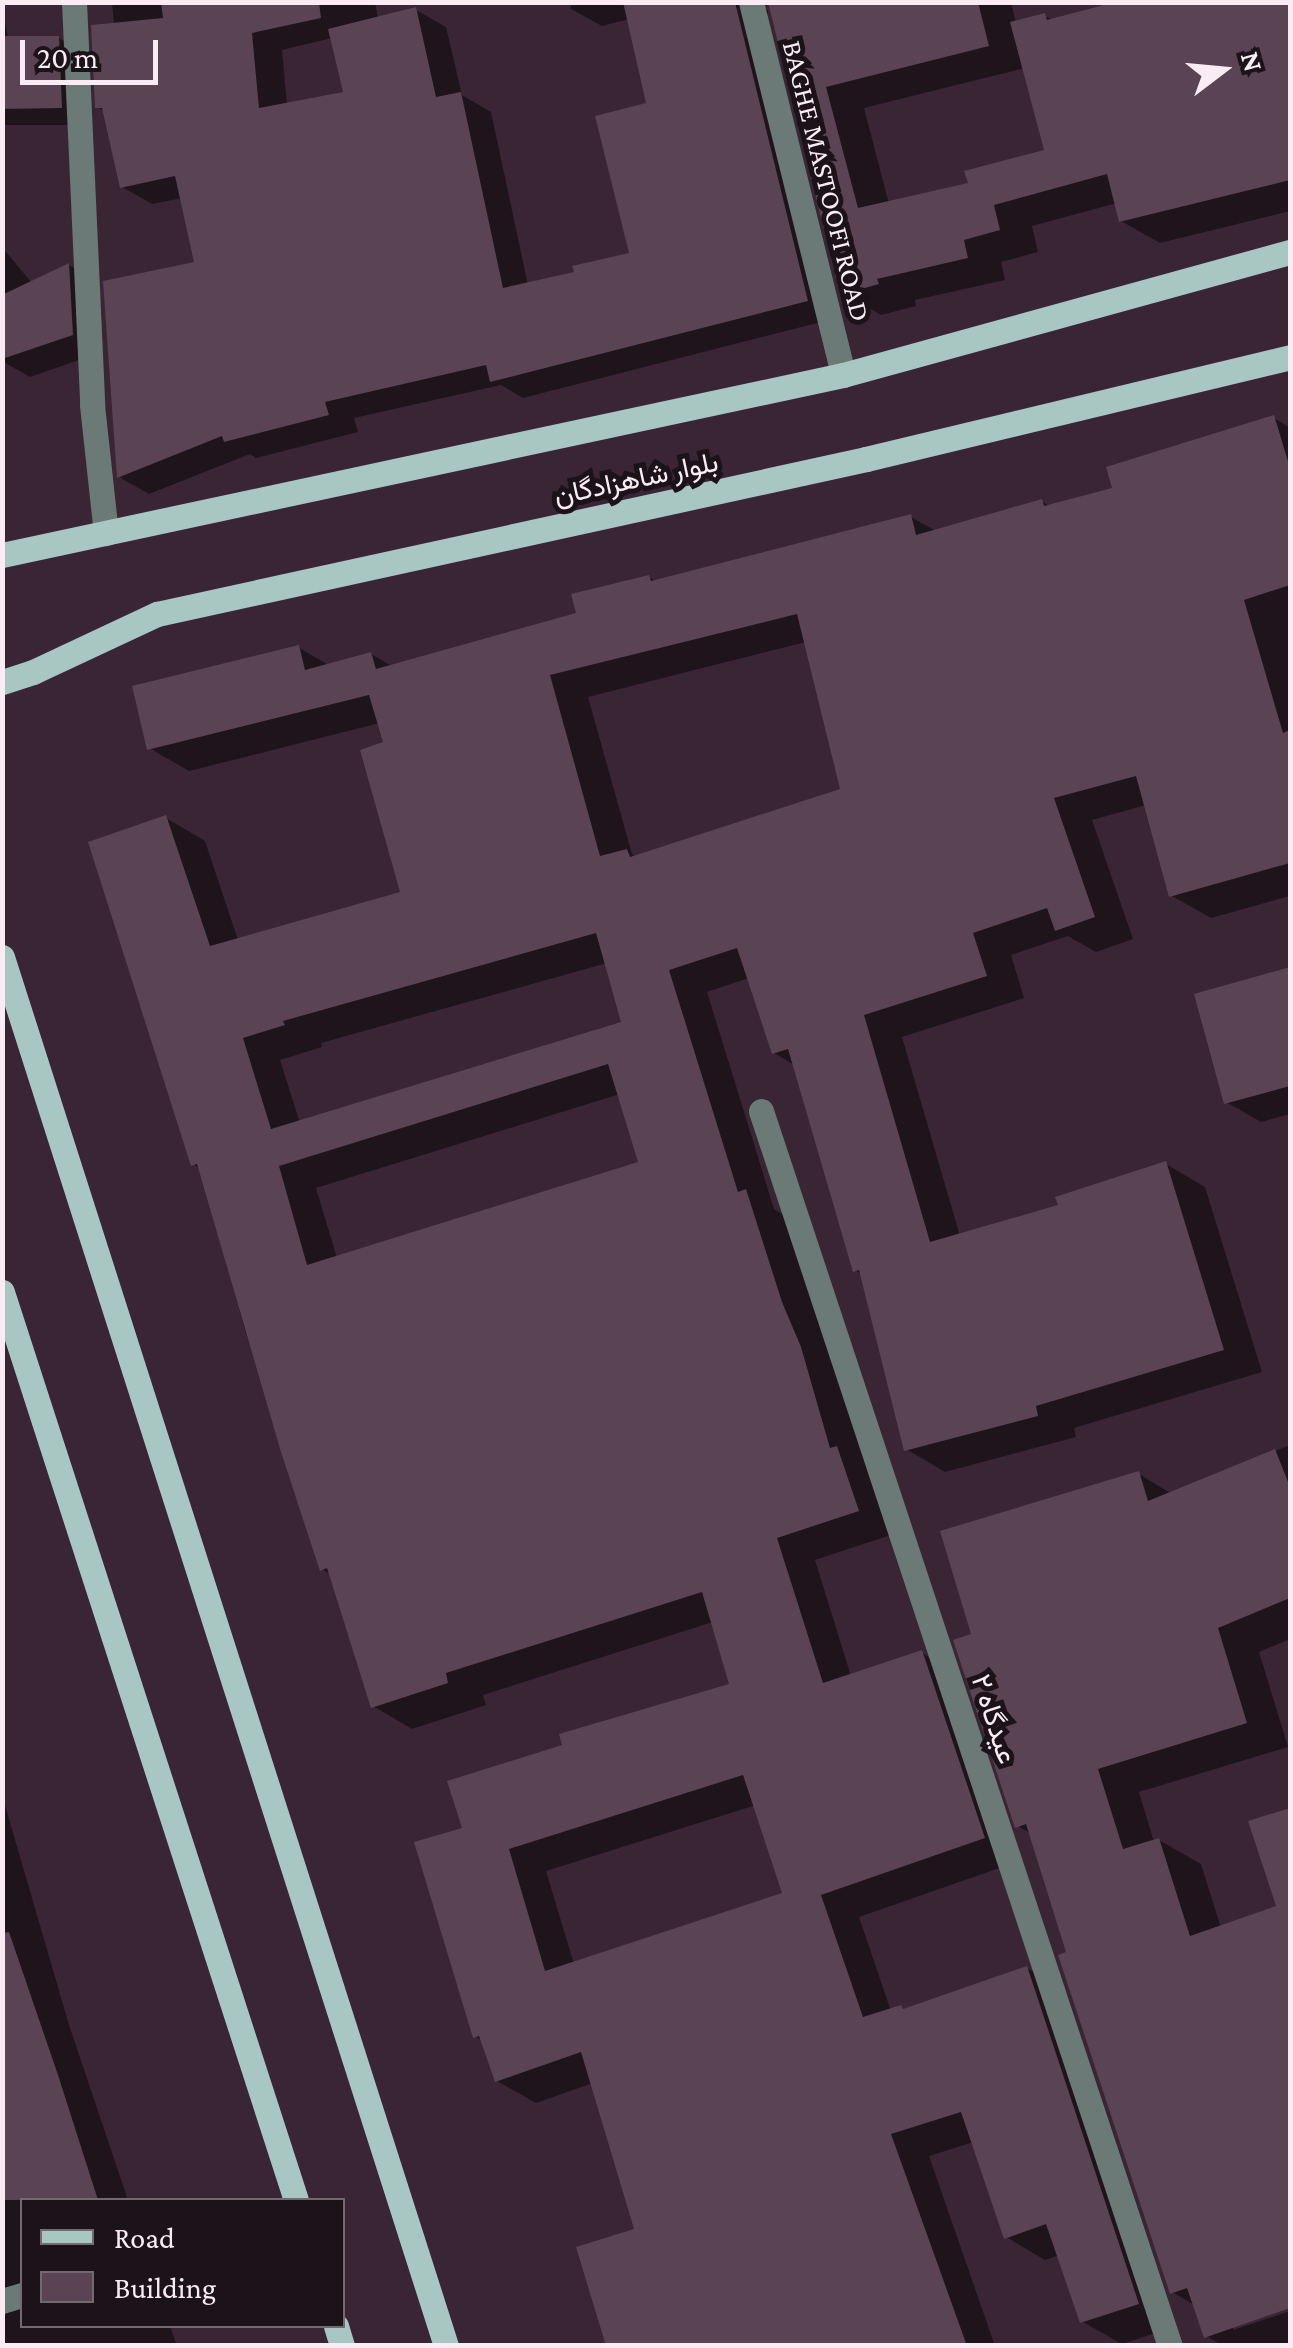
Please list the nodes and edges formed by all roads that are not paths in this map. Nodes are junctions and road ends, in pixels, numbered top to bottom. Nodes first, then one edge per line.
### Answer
1 (74, 2) edge
2 (751, 2) edge
3 (1290, 252) edge
4 (1290, 357) edge
5 (843, 374) junction
6 (106, 534) junction
7 (2, 556) edge
8 (2, 682) edge
9 (2, 957) edge
10 (761, 1111) dead end
11 (2, 1292) edge
12 (295, 2198) edge
13 (446, 2346) edge
14 (1170, 2346) edge

1 - 6 street
2 - 5 street, BAGHE MASTOOFI ROAD
3 - 5 main road
4 - 8 main road, بلوار شاهزادگان
5 - 6 main road
6 - 7 main road
9 - 13 main road
10 - 14 street, عیدگاه ۲
11 - 12 main road

